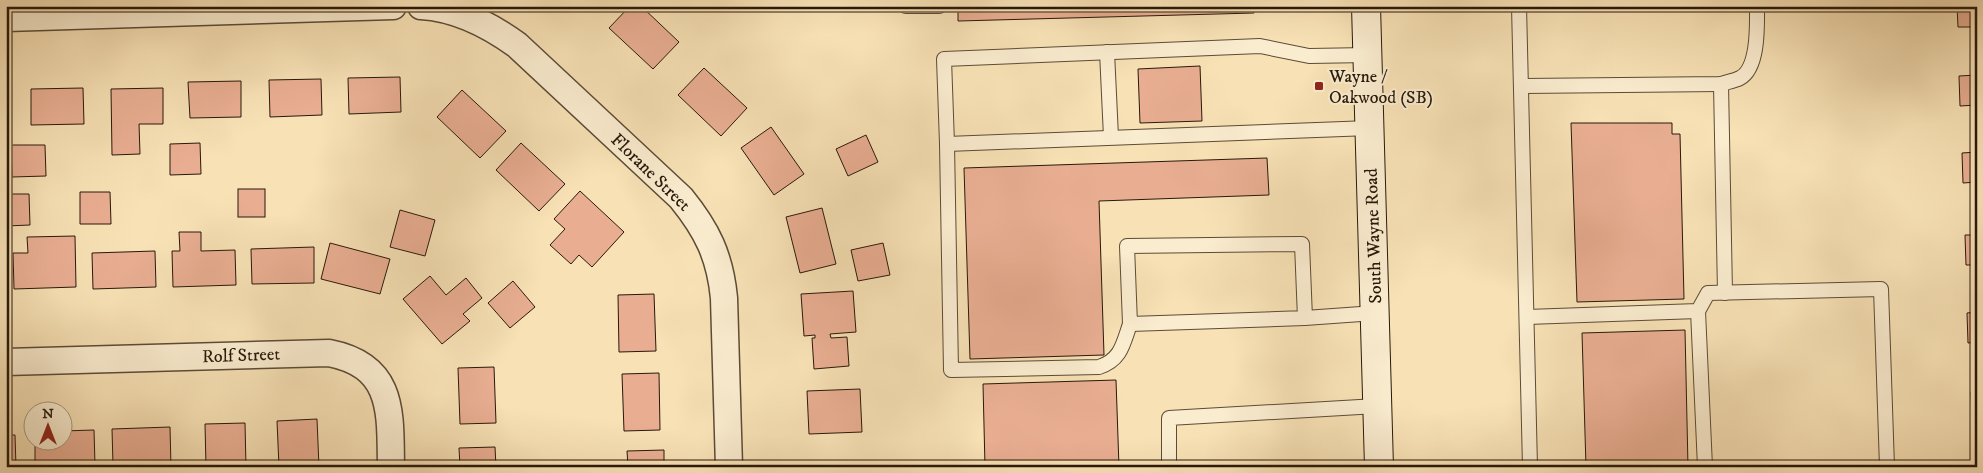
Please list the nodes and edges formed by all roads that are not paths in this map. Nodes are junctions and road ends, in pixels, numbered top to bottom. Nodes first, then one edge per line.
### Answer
1 (393, 6) edge
2 (421, 6) edge
3 (939, 6) edge
4 (1366, 6) edge
5 (1519, 6) edge
6 (1757, 6) edge
7 (906, 7) edge
8 (6, 18) edge
9 (1107, 52) junction
10 (1368, 55) junction
11 (1721, 84) junction
12 (1521, 86) junction
13 (1370, 128) junction
14 (1111, 137) junction
15 (947, 144) junction
16 (1725, 293) junction
17 (1698, 311) junction
18 (1375, 313) junction
19 (1305, 318) junction
20 (1526, 318) junction
21 (1130, 324) junction
22 (6, 362) edge
23 (1377, 406) junction
24 (391, 467) edge
25 (730, 467) edge
26 (1169, 467) edge
27 (1379, 467) edge
28 (1530, 467) edge
29 (1705, 467) edge
30 (1887, 467) edge

1 - 8 street
2 - 25 street, Florane Street
3 - 7 lane
4 - 10 main road, South Wayne Road
5 - 12 lane
6 - 11 lane
9 - 10 lane
9 - 14 lane
9 - 15 lane
10 - 13 main road, South Wayne Road
11 - 12 lane
11 - 16 lane
12 - 20 lane
13 - 14 lane
13 - 18 main road, South Wayne Road
14 - 15 lane
15 - 21 lane
16 - 17 lane
16 - 30 lane
17 - 20 lane
17 - 29 lane
18 - 19 lane
18 - 23 main road, South Wayne Road
19 - 21 lane
19 - 21 lane
20 - 28 lane
22 - 24 street, Rolf Street
23 - 26 lane
23 - 27 main road, South Wayne Road

